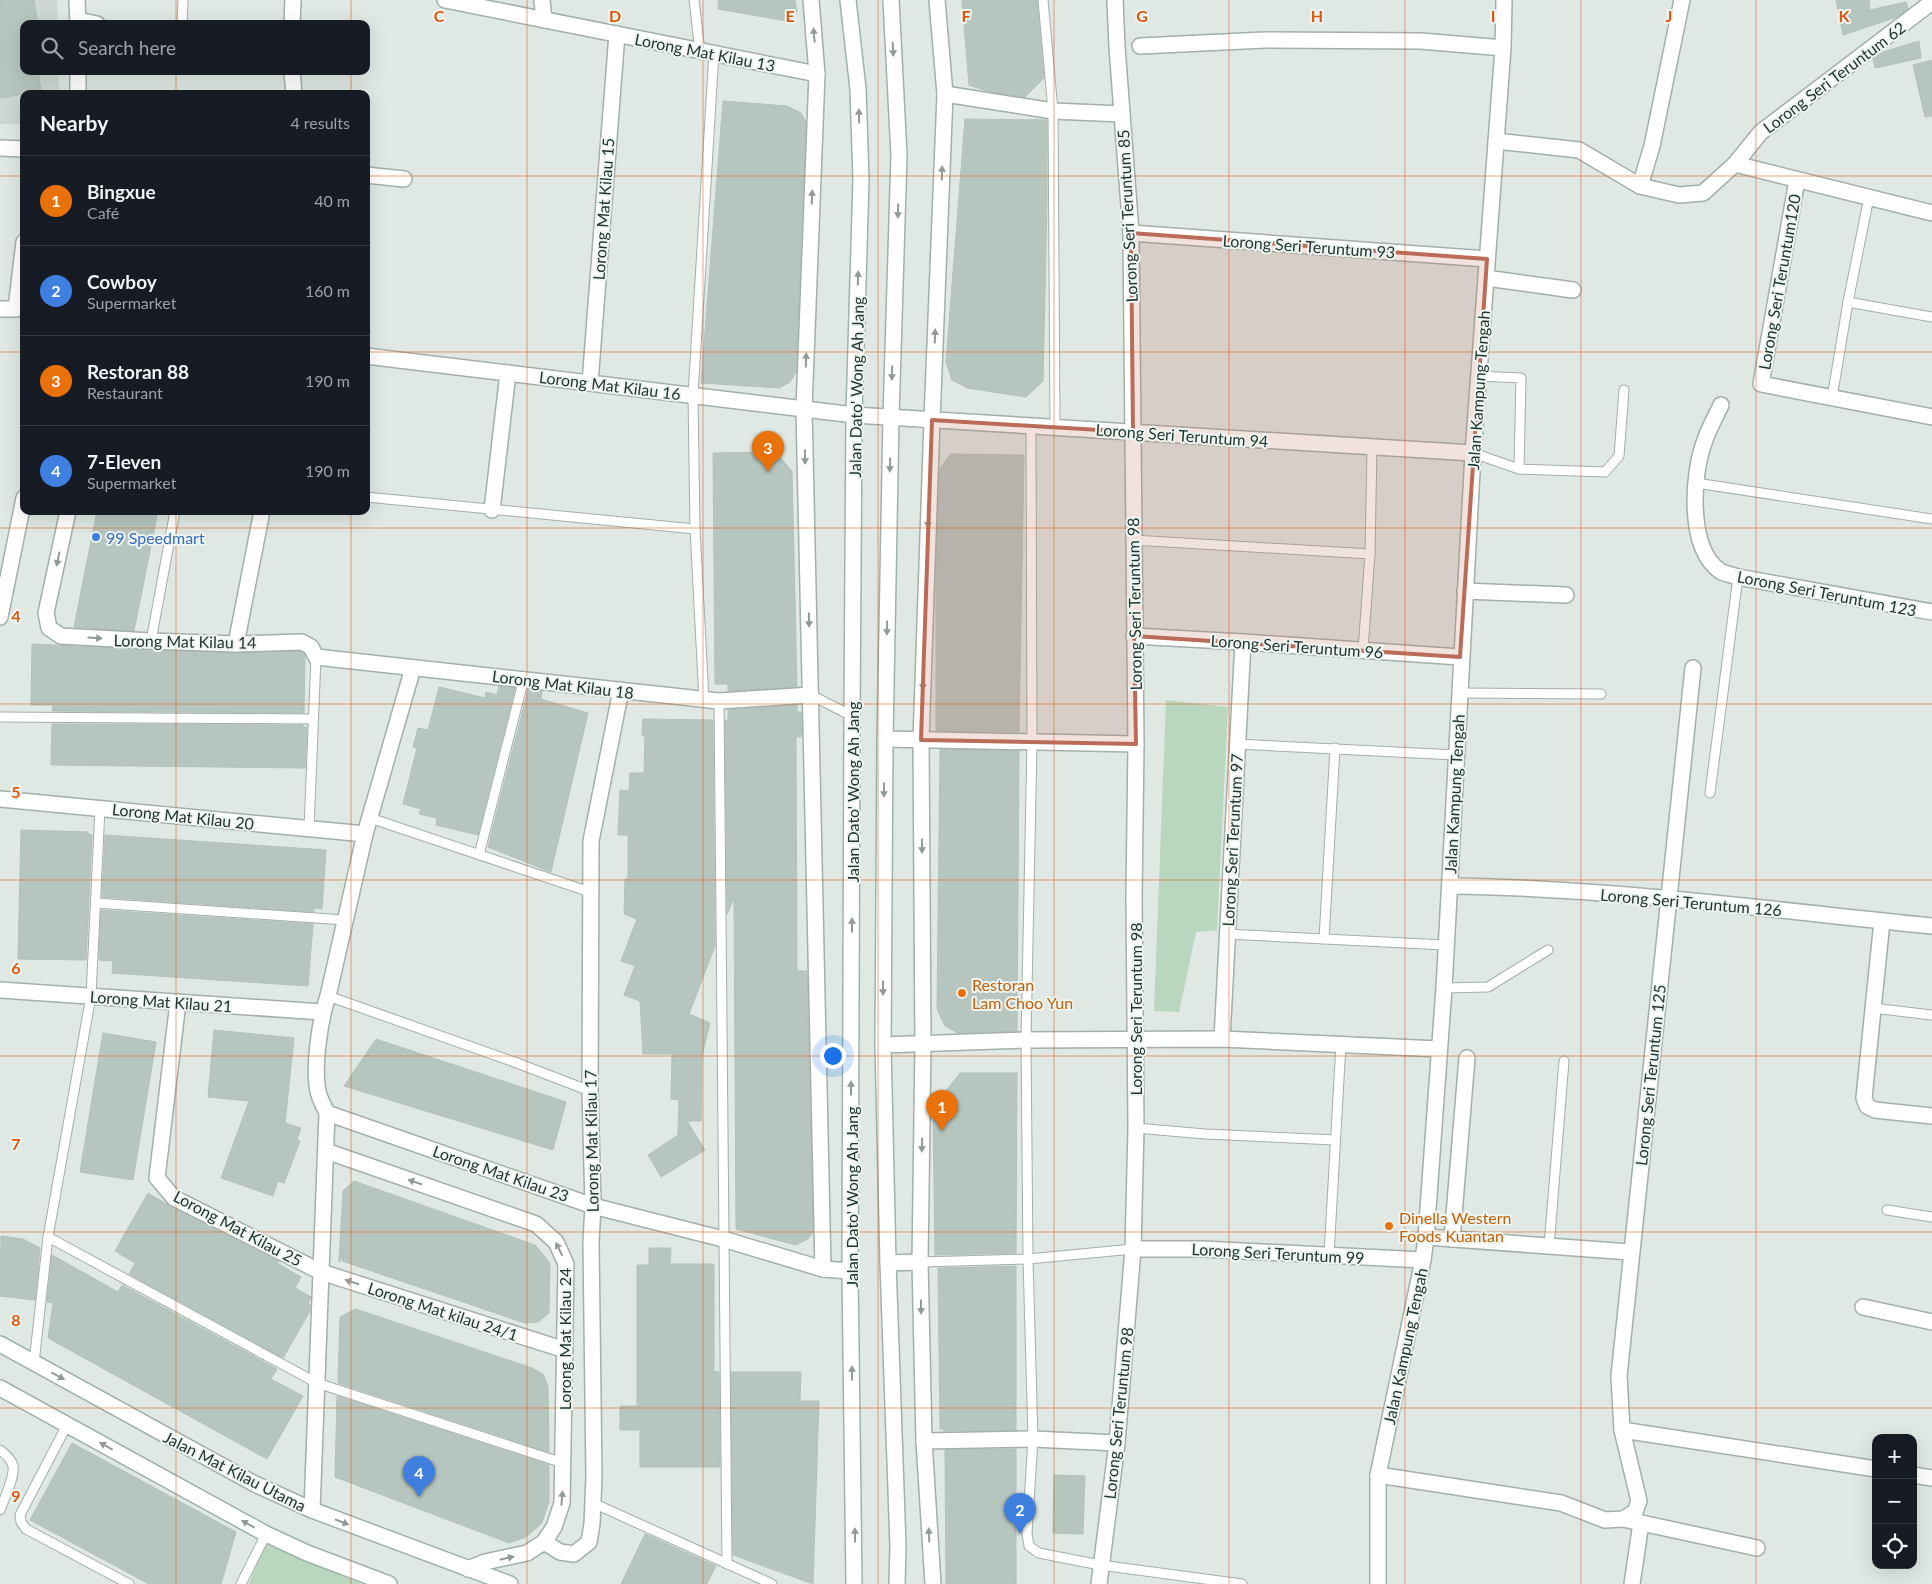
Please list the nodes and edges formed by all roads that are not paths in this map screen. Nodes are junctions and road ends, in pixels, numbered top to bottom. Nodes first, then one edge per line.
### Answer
1 (77, 0) edge
2 (182, 0) edge
3 (293, 0) edge
4 (445, 0) edge
5 (542, 0) edge
6 (694, 0) edge
7 (811, 0) edge
8 (848, 0) edge
9 (890, 0) edge
10 (937, 0) edge
11 (1043, 0) edge
12 (1115, 0) edge
13 (1504, 0) edge
14 (1682, 0) edge
15 (1931, 5) edge
16 (78, 20) edge
17 (182, 20) edge
18 (292, 20) edge
19 (544, 20) junction
20 (617, 34) junction
21 (1140, 46) dead end
22 (1503, 48) junction
23 (707, 52) junction
24 (817, 74) junction
25 (78, 75) edge
26 (292, 75) edge
27 (78, 90) edge
28 (294, 90) edge
29 (946, 94) junction
30 (1052, 111) junction
31 (1122, 114) junction
32 (1496, 142) junction
33 (0, 148) edge
34 (20, 149) edge
35 (1735, 164) junction
36 (370, 175) edge
37 (404, 179) dead end
38 (1797, 180) junction
39 (1640, 186) junction
40 (1869, 197) junction
41 (1932, 213) edge
42 (1131, 233) junction
43 (1487, 259) junction
44 (20, 276) edge
45 (1486, 278) junction
46 (1573, 290) dead end
47 (1848, 302) junction
48 (0, 309) edge
49 (1932, 317) edge
50 (370, 356) edge
51 (508, 373) junction
52 (1478, 376) junction
53 (590, 383) junction
54 (1624, 390) dead end
55 (693, 395) junction
56 (1832, 398) junction
57 (1721, 405) dead end
58 (804, 408) junction
59 (854, 415) junction
60 (1932, 416) edge
61 (891, 417) junction
62 (932, 420) junction
63 (1030, 426) junction
64 (1055, 427) junction
65 (1133, 432) junction
66 (1372, 447) junction
67 (1473, 453) junction
68 (1519, 469) junction
69 (1696, 483) junction
70 (370, 497) edge
71 (492, 510) junction
72 (21, 515) edge
73 (67, 515) edge
74 (175, 515) edge
75 (261, 515) edge
76 (1932, 519) edge
77 (695, 529) junction
78 (1133, 540) junction
79 (1370, 554) junction
80 (1738, 577) junction
81 (1465, 591) junction
82 (1566, 595) dead end
83 (1932, 612) edge
84 (0, 617) edge
85 (1134, 636) junction
86 (151, 642) junction
87 (1242, 642) junction
88 (236, 644) junction
89 (1363, 650) junction
90 (316, 657) junction
91 (1460, 657) junction
92 (414, 668) junction
93 (1692, 668) dead end
94 (524, 678) junction
95 (620, 690) junction
96 (1458, 693) junction
97 (1601, 694) dead end
98 (811, 695) junction
99 (712, 700) junction
100 (852, 716) junction
101 (0, 717) edge
102 (313, 719) junction
103 (885, 739) junction
104 (921, 740) junction
105 (1032, 742) junction
106 (1136, 744) junction
107 (1237, 744) junction
108 (1335, 748) junction
109 (1456, 754) junction
110 (1710, 793) dead end
111 (0, 799) edge
112 (100, 808) junction
113 (370, 818) junction
114 (309, 829) junction
115 (365, 834) junction
116 (479, 855) junction
117 (1450, 886) junction
118 (590, 892) junction
119 (1670, 898) junction
120 (96, 903) junction
121 (346, 920) junction
122 (1882, 921) junction
123 (1932, 926) edge
124 (1226, 934) junction
125 (1324, 939) junction
126 (1445, 945) junction
127 (1548, 950) dead end
128 (1444, 988) junction
129 (0, 990) edge
130 (91, 996) junction
131 (328, 996) junction
132 (178, 1002) junction
133 (1872, 1008) junction
134 (322, 1012) junction
135 (1932, 1015) edge
136 (1136, 1039) junction
137 (1222, 1039) junction
138 (1026, 1040) junction
139 (923, 1044) junction
140 (1341, 1044) junction
141 (883, 1045) junction
142 (1439, 1049) junction
143 (1467, 1058) dead end
144 (1564, 1061) dead end
145 (590, 1091) junction
146 (328, 1113) junction
147 (1932, 1116) edge
148 (1136, 1128) junction
149 (1335, 1140) junction
150 (326, 1151) junction
151 (594, 1206) junction
152 (1887, 1210) dead end
153 (1932, 1217) edge
154 (48, 1237) junction
155 (1426, 1237) junction
156 (723, 1239) junction
157 (1452, 1239) junction
158 (1549, 1246) junction
159 (1133, 1249) junction
160 (1630, 1252) junction
161 (1330, 1255) junction
162 (1028, 1259) junction
163 (1423, 1260) junction
164 (920, 1262) junction
165 (888, 1263) junction
166 (823, 1269) junction
167 (850, 1270) junction
168 (321, 1272) junction
169 (1863, 1307) dead end
170 (1932, 1322) edge
171 (0, 1344) edge
172 (565, 1350) junction
173 (34, 1362) junction
174 (317, 1383) junction
175 (0, 1388) edge
176 (67, 1425) junction
177 (1622, 1430) junction
178 (1033, 1439) junction
179 (924, 1441) junction
180 (1117, 1443) junction
181 (0, 1450) edge
182 (563, 1463) junction
183 (1872, 1468) edge
184 (1378, 1475) junction
185 (1917, 1476) edge
186 (1932, 1478) edge
187 (593, 1503) junction
188 (0, 1510) edge
189 (312, 1510) junction
190 (1623, 1519) junction
191 (1642, 1523) junction
192 (266, 1534) junction
193 (544, 1542) junction
194 (1757, 1548) dead end
195 (727, 1564) junction
196 (1100, 1565) junction
197 (468, 1569) junction
198 (898, 1583) edge
199 (129, 1584) edge
200 (241, 1584) edge
201 (390, 1584) edge
202 (510, 1584) edge
203 (772, 1584) edge
204 (854, 1584) edge
205 (933, 1584) edge
206 (1099, 1584) edge
207 (1242, 1584) edge
208 (1378, 1584) edge
209 (1632, 1584) edge

1 - 16 street
2 - 17 lane
3 - 18 street
4 - 19 street, Lorong Mat Kilau 13
5 - 19 street
6 - 23 lane
24 -> 7 street
59 -> 8 street, Jalan Dato' Wong Ah Jang
9 -> 61 street, Jalan Dato' Wong Ah Jang
10 - 29 street
11 - 30 lane
12 - 31 street, Lorong Seri Teruntum 85
13 - 22 street, Jalan Kampung Tengah
14 - 39 street
15 - 35 street, Lorong Seri Teruntum 62
19 - 20 street, Lorong Mat Kilau 13
20 - 23 street, Lorong Mat Kilau 13
20 - 53 street, Lorong Mat Kilau 15
21 - 22 street
22 - 32 street, Jalan Kampung Tengah
23 - 24 street, Lorong Mat Kilau 13
23 - 55 lane
58 -> 24 street
25 - 27 street
26 - 28 street
29 - 30 street
62 -> 29 street
30 - 31 street
30 - 64 lane
31 - 42 street, Lorong Seri Teruntum 85
32 - 39 street, Lorong Seri Teruntum 62
32 - 43 street, Jalan Kampung Tengah
33 - 34 street
35 - 38 street
35 - 39 street, Lorong Seri Teruntum 62
36 - 37 street
38 - 40 street
38 - 56 street, Lorong Seri Teruntum120
40 - 41 street
40 - 47 lane
42 - 43 street, Lorong Seri Teruntum 93
42 - 65 street, Lorong Seri Teruntum 85
43 - 45 street, Jalan Kampung Tengah
44 - 48 street
45 - 46 street
45 - 52 street, Jalan Kampung Tengah
47 - 49 lane
47 - 56 lane
50 - 51 street, Lorong Mat Kilau 16
51 - 53 street, Lorong Mat Kilau 16
51 - 71 street
52 - 67 street, Jalan Kampung Tengah
52 - 68 lane
53 - 55 street, Lorong Mat Kilau 16
54 - 68 lane
55 - 58 street, Lorong Mat Kilau 16
55 - 77 lane
56 - 60 street
57 - 69 street, Lorong Seri Teruntum 123
58 - 59 street, Lorong Mat Kilau 16
58 -> 98 street
59 - 61 street, Lorong Mat Kilau 16
59 - 100 street, Jalan Dato' Wong Ah Jang
61 - 62 street, Lorong Seri Teruntum 94
61 -> 103 street, Jalan Dato' Wong Ah Jang
62 - 63 street, Lorong Seri Teruntum 94
62 -> 104 street
63 - 64 street, Lorong Seri Teruntum 94
63 - 105 lane
64 - 65 street, Lorong Seri Teruntum 94
65 - 66 street, Lorong Seri Teruntum 94
65 - 78 street, Lorong Seri Teruntum 98
66 - 67 street, Lorong Seri Teruntum 94
66 - 79 lane
67 - 68 lane
67 - 81 street, Jalan Kampung Tengah
69 - 76 lane
69 - 80 street, Lorong Seri Teruntum 123
70 - 71 lane
71 - 77 lane
72 - 84 street
73 -> 86 street, Lorong Mat Kilau 14
74 - 86 lane
75 - 88 street
77 - 99 lane
78 - 79 lane
78 - 85 street, Lorong Seri Teruntum 98
79 - 89 lane
80 - 83 street, Lorong Seri Teruntum 123
80 - 110 lane
81 - 82 street
81 - 91 street, Jalan Kampung Tengah
85 - 87 street, Lorong Seri Teruntum 96
85 - 106 street, Lorong Seri Teruntum 98
86 - 88 street, Lorong Mat Kilau 14
87 - 89 street, Lorong Seri Teruntum 96
87 - 107 street, Lorong Seri Teruntum 97
88 - 90 street, Lorong Mat Kilau 14
89 - 91 street, Lorong Seri Teruntum 96
90 - 92 street, Lorong Mat Kilau 18
90 - 102 lane
91 - 96 street, Jalan Kampung Tengah
92 - 94 street, Lorong Mat Kilau 18
92 - 113 street
93 - 119 street, Lorong Seri Teruntum 125
94 - 95 street, Lorong Mat Kilau 18
94 - 116 lane
95 - 99 street, Lorong Mat Kilau 18
95 - 118 street, Lorong Mat Kilau 17
96 - 97 lane
96 - 109 street, Jalan Kampung Tengah
98 - 99 street, Lorong Mat Kilau 18
98 - 100 lane
98 - 166 street
99 - 156 lane
167 -> 100 street, Jalan Dato' Wong Ah Jang
101 - 102 lane
102 - 114 lane
103 - 104 street
103 -> 141 street, Jalan Dato' Wong Ah Jang
104 - 105 street
104 -> 139 street
105 - 106 street
105 - 138 lane
106 - 136 street, Lorong Seri Teruntum 98
107 - 108 lane
107 - 124 street, Lorong Seri Teruntum 97
108 - 109 lane
108 - 125 lane
109 - 117 street, Jalan Kampung Tengah
111 - 112 street, Lorong Mat Kilau 20
112 - 114 street, Lorong Mat Kilau 20
112 - 120 lane
113 - 115 street
113 - 116 lane
114 - 115 street, Lorong Mat Kilau 20
115 - 121 street
116 - 118 lane
117 - 119 street, Lorong Seri Teruntum 126
117 - 126 street, Jalan Kampung Tengah
118 - 145 street, Lorong Mat Kilau 17
119 - 122 street, Lorong Seri Teruntum 126
119 - 160 street, Lorong Seri Teruntum 125
120 - 121 lane
120 - 130 lane
121 - 131 street
122 - 123 street, Lorong Seri Teruntum 126
122 - 133 street
124 - 125 lane
124 - 137 street, Lorong Seri Teruntum 97
125 - 126 lane
126 - 128 street, Jalan Kampung Tengah
127 - 128 lane
128 - 142 street, Jalan Kampung Tengah
129 - 130 street, Lorong Mat Kilau 21
130 - 132 street, Lorong Mat Kilau 21
130 - 154 lane
131 - 134 street
131 - 145 lane
132 - 134 street, Lorong Mat Kilau 21
132 - 168 street, Lorong Mat Kilau 25
133 - 135 lane
133 - 147 street
134 - 146 street
136 - 137 street
136 - 138 street
136 - 148 street, Lorong Seri Teruntum 98
137 - 140 street
138 - 139 street
138 - 162 lane
139 - 141 street
139 -> 164 street
140 - 142 street
140 - 149 lane
141 - 165 street, Jalan Dato' Wong Ah Jang
142 - 155 street, Jalan Kampung Tengah
143 - 157 street
144 - 158 lane
145 - 151 street, Lorong Mat Kilau 17
146 - 150 street
146 - 151 street, Lorong Mat Kilau 23
148 - 149 lane
148 - 159 street, Lorong Seri Teruntum 98
149 - 161 lane
150 - 168 street
172 -> 150 street, Lorong Mat Kilau 24
151 - 156 street, Lorong Mat Kilau 23
151 - 187 street, Lorong Mat Kilau 17
152 - 153 lane
154 - 173 lane
154 - 174 lane
155 - 157 street
155 - 163 street, Jalan Kampung Tengah
156 - 166 street, Lorong Mat Kilau 23
156 - 195 lane
157 - 158 street
158 - 160 street
159 - 161 street, Lorong Seri Teruntum 99
159 - 162 lane
159 - 180 street, Lorong Seri Teruntum 98
160 - 177 street, Lorong Seri Teruntum 125
161 - 163 street, Lorong Seri Teruntum 99
162 - 164 lane
162 - 178 lane
163 - 184 street, Jalan Kampung Tengah
164 - 165 street
164 -> 179 street
165 - 198 street, Jalan Dato' Wong Ah Jang
166 - 167 street, Lorong Mat Kilau 23
204 -> 167 street, Jalan Dato' Wong Ah Jang
172 -> 168 street, Lorong Mat kilau 24/1
168 - 174 street
169 - 170 street
171 - 173 street, Jalan Mat Kilau Utama
172 - 182 street, Lorong Mat Kilau 24
173 -> 189 street, Jalan Mat Kilau Utama
174 - 182 lane
174 - 189 street
175 - 176 street
192 -> 176 street
176 - 199 lane
177 - 183 street
177 - 190 street, Lorong Seri Teruntum 125
178 - 179 street
178 - 180 street
178 - 196 lane
205 -> 179 street
180 - 196 street, Lorong Seri Teruntum 98
181 - 188 lane
193 -> 182 street, Lorong Mat Kilau 24
184 - 190 street
184 - 208 street, Jalan Kampung Tengah
185 - 186 street
187 - 193 street, Lorong Mat Kilau 17
187 - 195 lane
189 -> 197 street, Jalan Mat Kilau Utama
190 - 191 street
191 - 194 street
191 - 209 street
192 - 200 lane
192 - 201 street
197 -> 193 street
195 - 203 lane
196 - 206 street, Lorong Seri Teruntum 98
196 - 207 lane
197 - 202 street, Jalan Mat Kilau Utama

